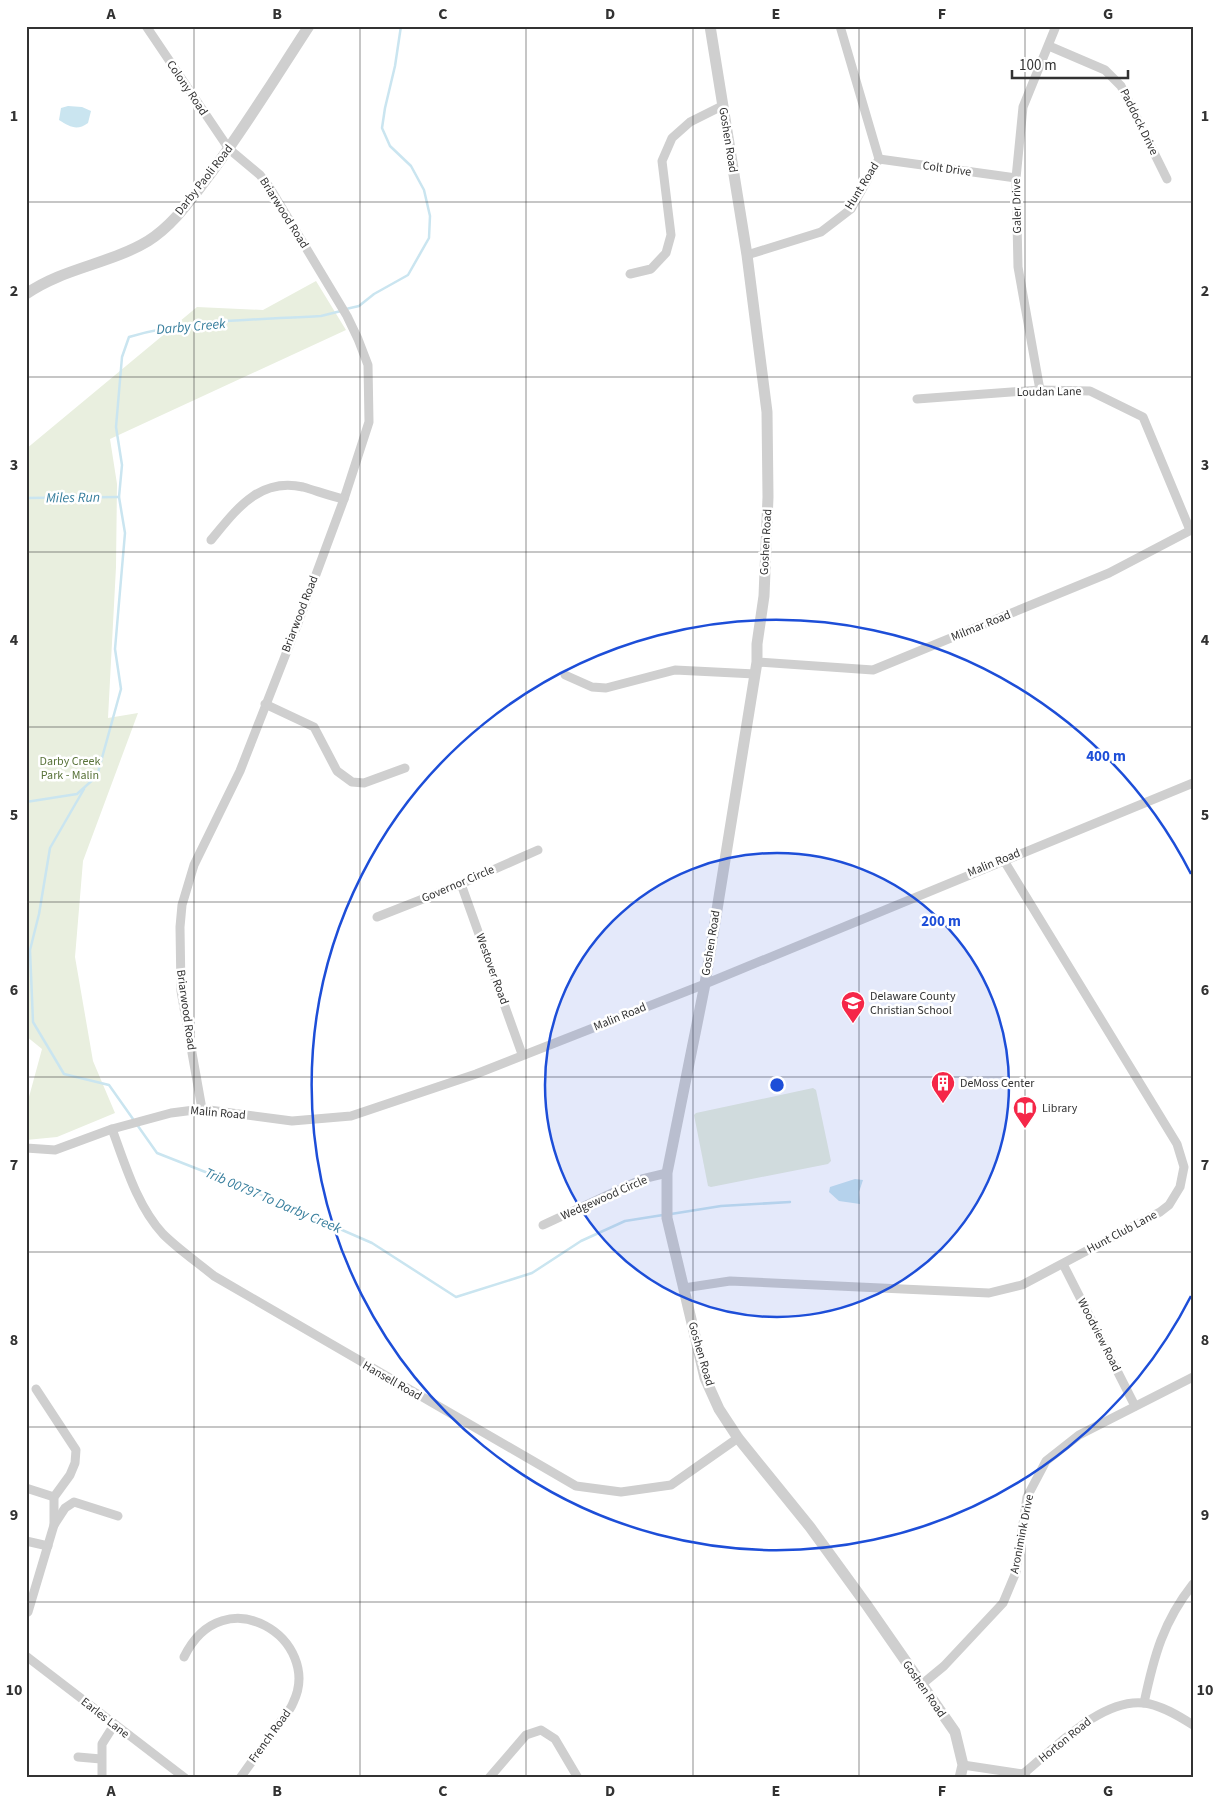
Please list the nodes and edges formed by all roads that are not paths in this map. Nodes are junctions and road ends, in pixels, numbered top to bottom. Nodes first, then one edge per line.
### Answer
1 (146, 26) edge
2 (309, 26) edge
3 (710, 26) edge
4 (840, 26) edge
5 (1056, 26) edge
6 (1049, 46) junction
7 (722, 106) junction
8 (229, 149) junction
9 (879, 159) junction
10 (1016, 178) junction
11 (1167, 179) dead end
12 (747, 256) junction
13 (630, 274) dead end
14 (26, 294) edge
15 (1040, 390) junction
16 (916, 399) dead end
17 (344, 499) junction
18 (1191, 530) edge
19 (211, 540) dead end
20 (756, 668) junction
21 (565, 675) dead end
22 (265, 704) junction
23 (405, 768) dead end
24 (1193, 783) edge
25 (538, 850) dead end
26 (1003, 859) junction
27 (461, 884) junction
28 (377, 917) dead end
29 (705, 984) junction
30 (522, 1054) junction
31 (202, 1109) junction
32 (112, 1129) junction
33 (26, 1148) edge
34 (667, 1173) junction
35 (543, 1225) dead end
36 (1063, 1264) junction
37 (684, 1288) junction
38 (1193, 1377) edge
39 (36, 1389) dead end
40 (1135, 1406) junction
41 (738, 1438) junction
42 (26, 1488) edge
43 (54, 1497) junction
44 (118, 1516) dead end
45 (54, 1525) junction
46 (26, 1541) edge
47 (48, 1546) junction
48 (1193, 1584) edge
49 (28, 1612) dead end
50 (26, 1656) edge
51 (184, 1658) dead end
52 (921, 1685) junction
53 (1144, 1702) junction
54 (114, 1725) junction
55 (1193, 1725) edge
56 (78, 1757) dead end
57 (100, 1759) junction
58 (963, 1765) junction
59 (1025, 1776) edge
60 (102, 1778) edge
61 (185, 1778) edge
62 (240, 1778) edge
63 (489, 1778) edge
64 (578, 1778) edge
65 (960, 1778) edge

1 - 8 street, Colony Road
2 - 8 street, Darby Paoli Road
3 - 7 street, Goshen Road
4 - 9 street, Hunt Road
5 - 6 street, Galer Drive
6 - 10 street, Galer Drive
6 - 11 street, Paddock Drive
7 - 12 street, Goshen Road
7 - 13 street
8 - 14 street, Darby Paoli Road
8 - 17 street, Briarwood Road
9 - 10 street, Colt Drive
9 - 12 street, Hunt Road
10 - 15 street, Galer Drive
12 - 20 street, Goshen Road
15 - 16 street, Loudan Lane
15 - 18 street, Loudan Lane
17 - 19 street
17 - 22 street, Briarwood Road
18 - 20 street, Milmar Road
20 - 21 street, Milmar Road
20 - 29 street, Goshen Road
22 - 23 street
22 - 31 street, Briarwood Road
24 - 26 street, Malin Road
25 - 27 street, Governor Circle
26 - 29 street, Malin Road
26 - 36 street, Hunt Club Lane
27 - 28 street, Governor Circle
27 - 30 street, Westover Road
29 - 30 street, Malin Road
29 - 34 street, Goshen Road
30 - 31 street, Malin Road
31 - 32 street, Malin Road
32 - 33 street, Malin Road
32 - 41 street, Hansell Road
34 - 35 street, Wedgewood Circle
34 - 37 street, Goshen Road
36 - 37 street, Hunt Club Lane
36 - 40 street, Woodview Road
37 - 41 street, Goshen Road
38 - 40 street, Aronimink Drive
39 - 43 street
40 - 52 street, Aronimink Drive
41 - 52 street, Goshen Road
42 - 43 street
43 - 45 street
44 - 45 street
45 - 47 street
46 - 47 street
47 - 49 street
48 - 53 street
50 - 54 street, Earles Lane
51 - 62 street, French Road
52 - 58 street, Goshen Road
53 - 55 street, Horton Road
53 - 59 street, Horton Road
54 - 57 street
54 - 61 street, Earles Lane
56 - 57 street
57 - 60 street
58 - 59 street
58 - 65 street, Goshen Road
63 - 64 street

